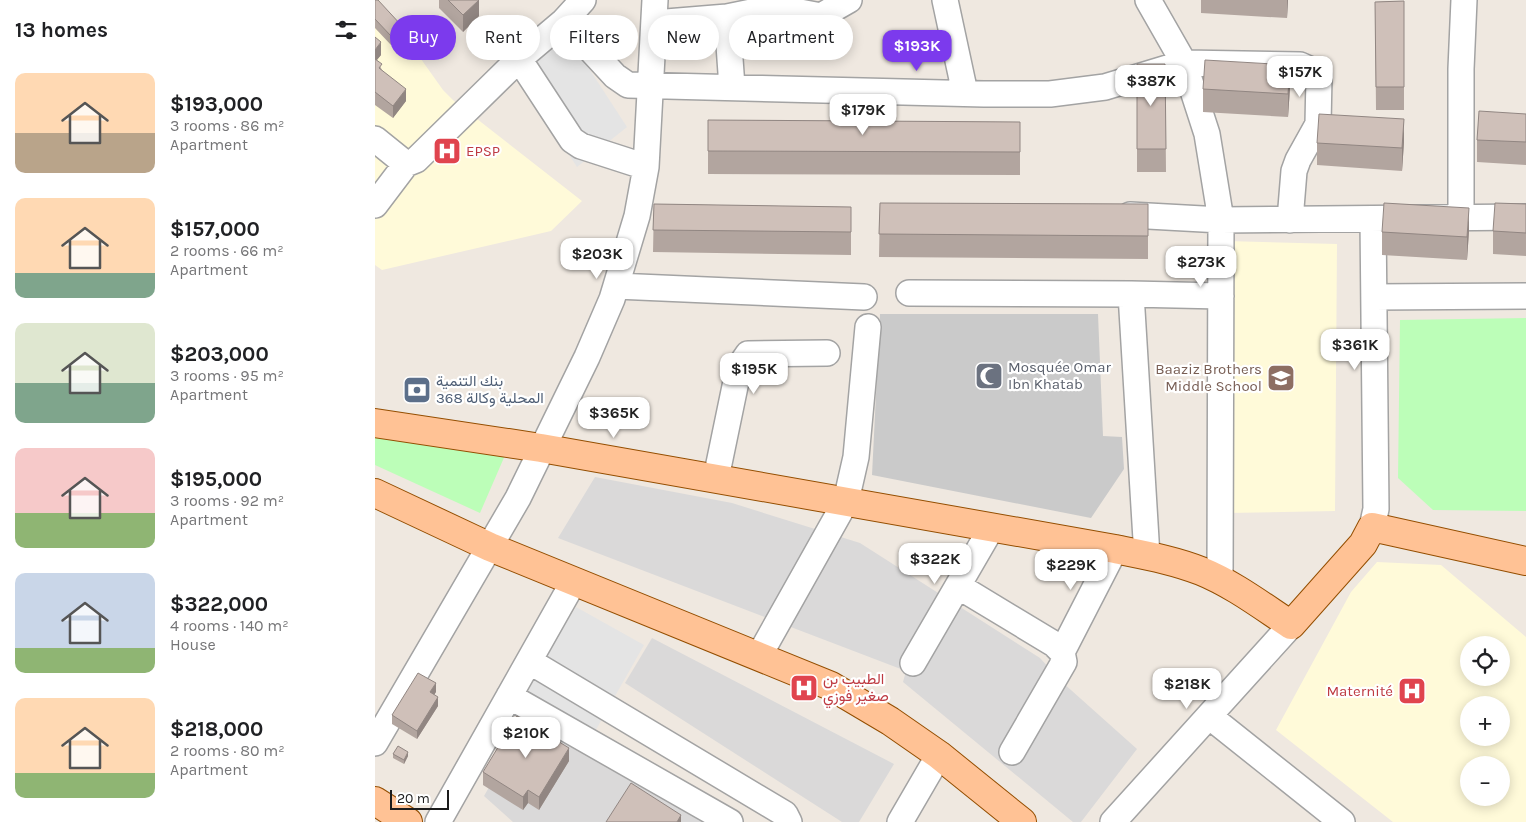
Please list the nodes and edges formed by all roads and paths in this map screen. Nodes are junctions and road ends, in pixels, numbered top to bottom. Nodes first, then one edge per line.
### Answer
1 (583, 0) edge
2 (849, 0) edge
3 (945, 0) edge
4 (1148, 0) edge
5 (1464, 0) edge
6 (655, 11) edge
7 (569, 15) edge
8 (727, 17) junction
9 (550, 33) edge
10 (540, 41) edge
11 (518, 60) edge
12 (520, 60) edge
13 (600, 60) edge
14 (1184, 63) junction
15 (652, 86) junction
16 (733, 87) junction
17 (965, 94) junction
18 (375, 139) edge
19 (406, 164) junction
20 (646, 167) junction
21 (375, 205) edge
22 (1130, 215) edge
23 (1526, 217) edge
24 (1461, 218) junction
25 (1373, 219) junction
26 (1221, 220) junction
27 (1291, 220) junction
28 (616, 286) junction
29 (909, 293) dead end
30 (1131, 294) junction
31 (1221, 296) junction
32 (1526, 296) edge
33 (864, 297) dead end
34 (1374, 297) junction
35 (868, 327) dead end
36 (827, 353) dead end
37 (375, 422) edge
38 (541, 448) junction
39 (716, 478) junction
40 (375, 493) edge
41 (846, 501) junction
42 (992, 527) junction
43 (1372, 527) junction
44 (490, 547) junction
45 (1115, 549) junction
46 (1147, 556) junction
47 (1526, 561) edge
48 (1220, 580) junction
49 (574, 581) junction
50 (958, 586) junction
51 (1291, 625) junction
52 (1063, 652) junction
53 (759, 656) junction
54 (529, 661) junction
55 (913, 663) dead end
56 (509, 696) junction
57 (1209, 716) junction
58 (375, 743) edge
59 (1012, 752) dead end
60 (939, 755) junction
61 (375, 801) edge
62 (408, 822) edge
63 (438, 822) edge
64 (730, 822) edge
65 (789, 822) edge
66 (899, 822) edge
67 (1023, 822) edge
68 (1113, 822) edge
69 (1343, 822) edge

1 - 7 street
2 - 8 street
3 - 17 street
4 - 14 street
5 - 24 street
6 - 8 street
6 - 15 street
8 - 16 street
9 - 10 street
11 - 19 street
12 - 20 street
13 - 15 street
14 - 17 street
14 - 26 street
14 - 27 street
15 - 16 street
15 - 20 street
16 - 17 street
18 - 19 street
19 - 21 street
20 - 28 street
22 - 26 street
23 - 24 street
24 - 25 street
25 - 27 street
25 - 34 street
26 - 27 street
26 - 31 street
28 - 33 street
28 - 38 street
29 - 30 street
30 - 31 street
30 - 46 street
31 - 48 street
32 - 34 street
34 - 43 street
35 - 41 street
36 - 39 street
37 - 38 main road
38 - 39 main road
38 - 44 street
39 - 41 main road
40 - 44 main road
41 - 42 main road
41 - 53 street
42 - 45 main road
42 - 50 street
43 - 47 main road
43 - 51 main road
44 - 49 main road
44 - 58 street
45 - 46 main road
45 - 52 street
46 - 48 main road
48 - 51 main road
49 - 53 main road
49 - 54 street
50 - 52 street
50 - 55 street
51 - 57 street
52 - 59 street
53 - 60 main road
54 - 56 street
54 - 65 street
56 - 63 street
56 - 64 street
57 - 68 street
57 - 69 street
60 - 66 street
60 - 67 main road
61 - 62 main road

